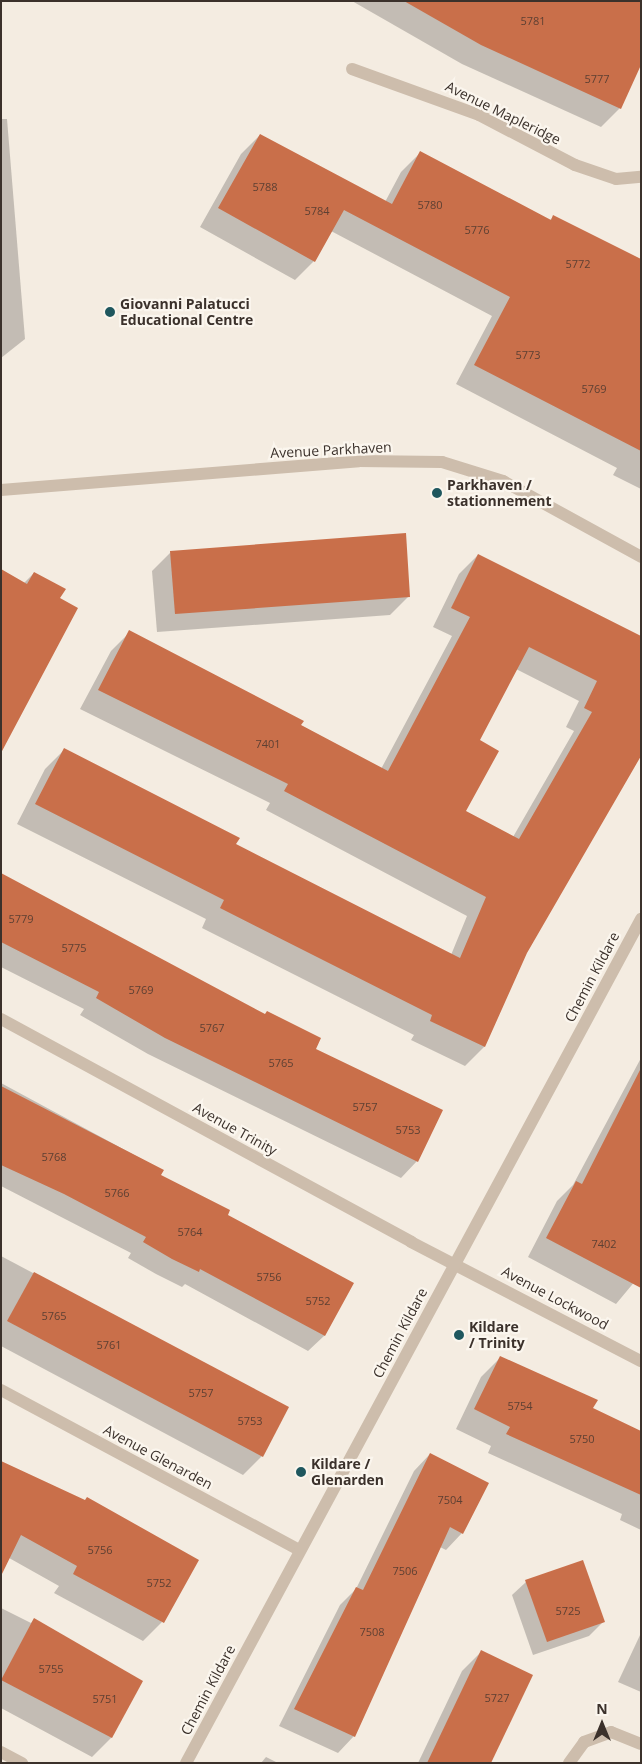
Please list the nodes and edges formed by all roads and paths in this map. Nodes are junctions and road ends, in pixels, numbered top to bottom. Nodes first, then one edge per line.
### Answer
1 (352, 70) dead end
2 (641, 176) edge
3 (1, 490) edge
4 (641, 557) edge
5 (641, 919) edge
6 (1, 1019) edge
7 (455, 1262) junction
8 (641, 1361) edge
9 (1, 1390) edge
10 (300, 1550) junction
11 (641, 1744) edge
12 (1, 1752) edge
13 (22, 1763) edge
14 (186, 1763) edge
15 (569, 1763) edge

1 - 2 street, Avenue Mapleridge
3 - 4 street, Avenue Parkhaven
5 - 7 street, Chemin Kildare
6 - 7 street, Avenue Trinity
7 - 8 street, Avenue Lockwood
7 - 10 street, Chemin Kildare
9 - 10 street, Avenue Glenarden
10 - 14 street, Chemin Kildare
11 - 15 street
12 - 13 street

